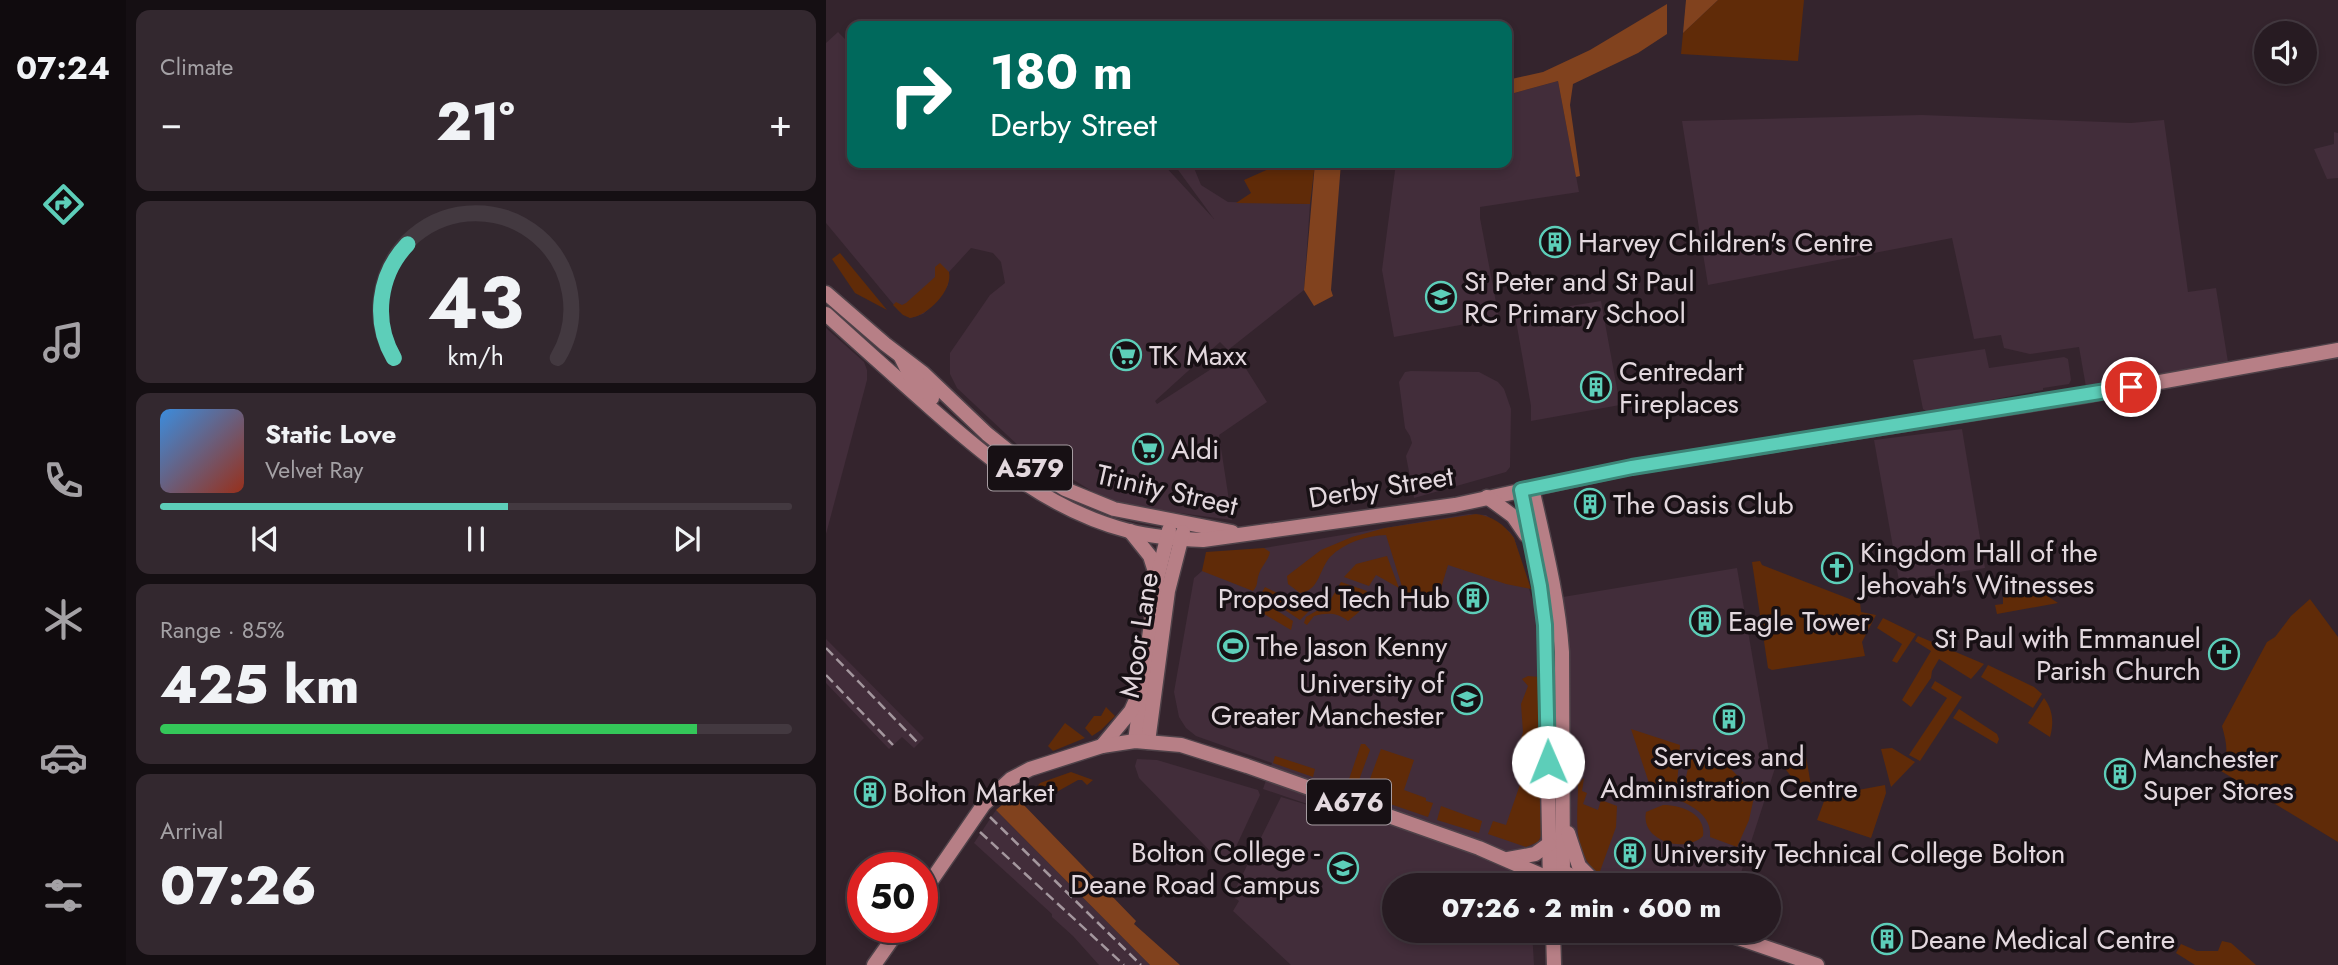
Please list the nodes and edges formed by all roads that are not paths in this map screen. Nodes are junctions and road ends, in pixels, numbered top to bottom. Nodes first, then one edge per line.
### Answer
1 (826, 293) edge
2 (826, 314) edge
3 (2338, 350) edge
4 (901, 356) junction
5 (969, 442) junction
6 (1526, 489) junction
7 (1484, 498) junction
8 (1178, 523) junction
9 (1130, 531) junction
10 (1244, 534) junction
11 (1175, 538) junction
12 (1531, 545) junction
13 (1157, 579) junction
14 (1141, 690) junction
15 (1141, 742) junction
16 (1101, 746) junction
17 (1563, 818) junction
18 (1549, 844) junction
19 (1508, 859) junction
20 (938, 871) edge
21 (1542, 873) edge
22 (1557, 873) edge
23 (1559, 873) edge
24 (1586, 873) edge
25 (889, 943) edge
26 (1553, 943) edge
27 (1753, 943) edge
28 (874, 965) edge
29 (1554, 965) edge
30 (1817, 965) edge

1 - 4 main road, Trinity Street / A579
2 - 5 main road, Trinity Street / A579
3 - 6 main road, Derby Street / A579
4 - 5 main road
4 - 8 main road, Trinity Street / A579
5 - 9 main road, Trinity Street / A579
6 - 7 main road, Derby Street / A579
6 - 12 main road
6 - 17 main road
7 - 10 main road, Derby Street / A579
7 - 12 main road
8 - 10 main road, Trinity Street / A579
8 - 11 main road, Moor Lane
9 - 11 main road, Trinity Street / A579
9 - 13 main road
10 - 11 main road, Trinity Street / A579
11 - 13 main road, Moor Lane
11 - 15 main road, Moor Lane
12 - 18 main road
13 - 14 main road, Moor Lane
14 - 15 main road, Moor Lane
14 - 16 main road
15 - 16 main road, A676
15 - 19 main road, A676
16 - 20 main road, A676
17 - 23 main road
17 - 24 main road
18 - 19 main road
18 - 22 main road
19 - 21 main road, A676
25 - 28 main road
26 - 29 main road
27 - 30 main road

